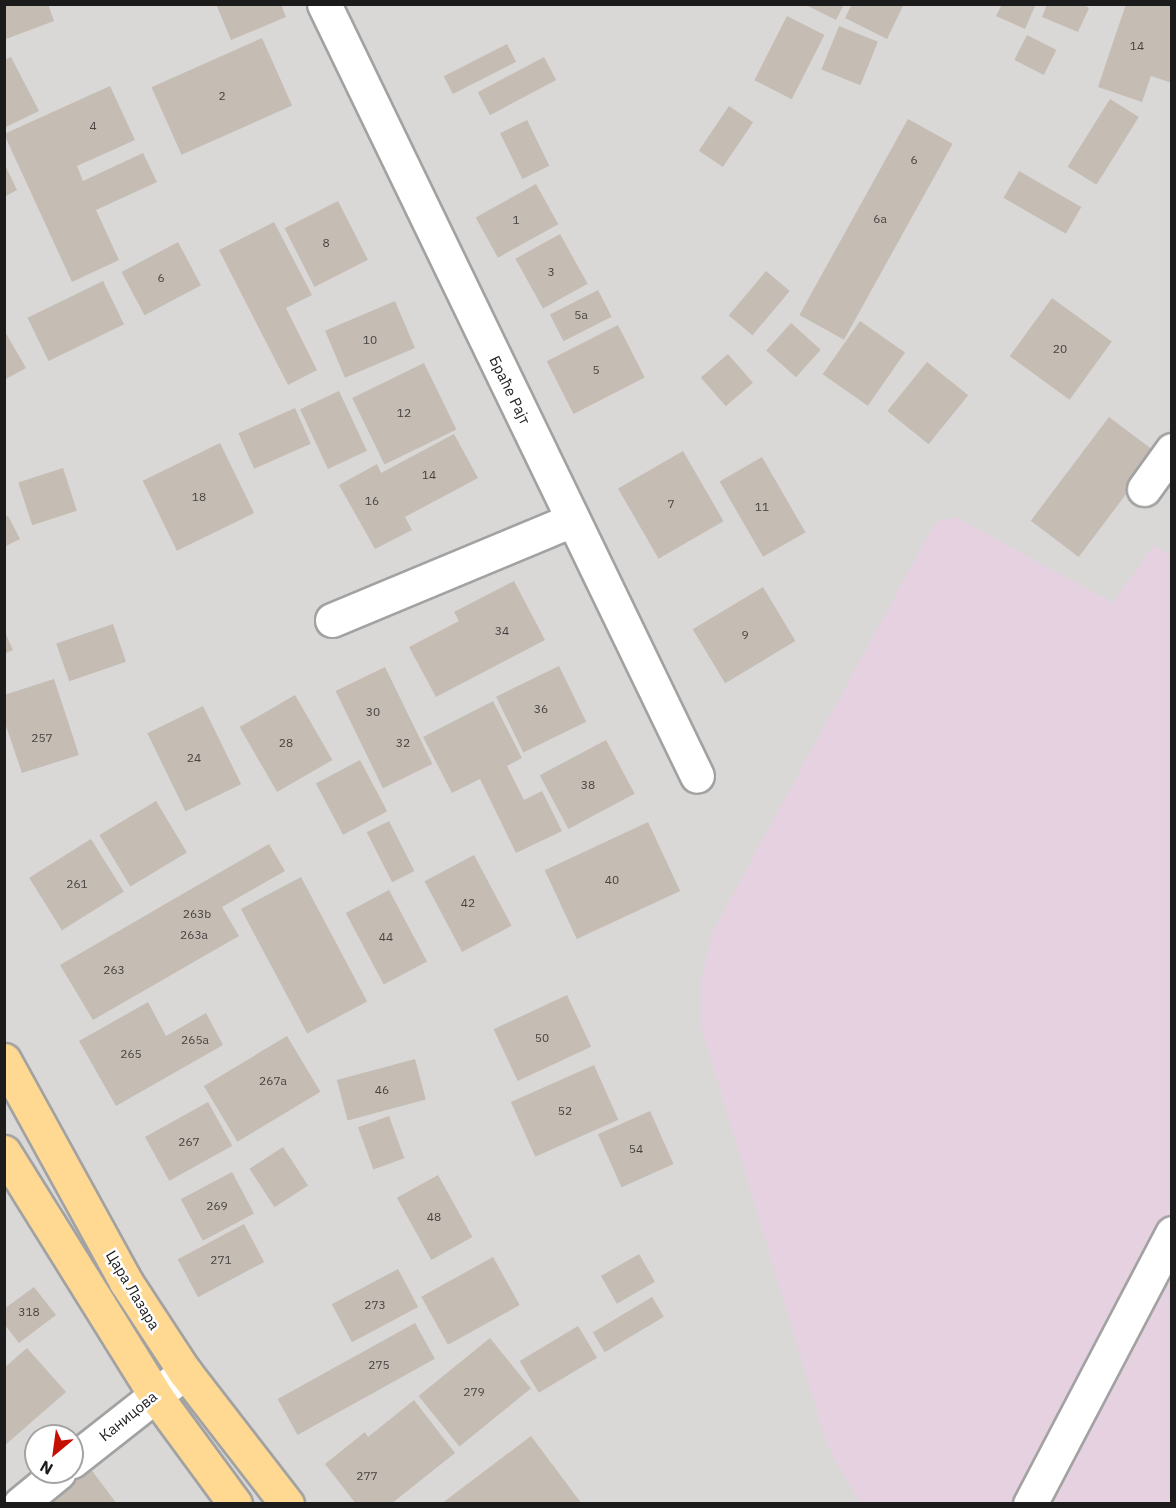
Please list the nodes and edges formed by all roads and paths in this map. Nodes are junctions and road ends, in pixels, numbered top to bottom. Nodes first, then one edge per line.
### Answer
1 (324, 4) edge
2 (1172, 450) edge
3 (1144, 489) dead end
4 (572, 520) junction
5 (332, 620) dead end
6 (697, 776) dead end
7 (4, 1060) edge
8 (4, 1152) edge
9 (1172, 1233) edge
10 (185, 1372) junction
11 (155, 1395) junction
12 (84, 1451) edge
13 (44, 1484) edge
14 (20, 1503) edge
15 (236, 1503) edge
16 (287, 1503) edge
17 (1030, 1503) edge

1 - 4 street, Браће Рајт
2 - 3 street
4 - 5 street
4 - 6 street, Браће Рајт
7 - 10 main road, Цара Лазара
8 - 11 main road
9 - 17 street
10 - 11 street, Каницова
10 - 16 main road, Цара Лазара
11 - 12 street, Каницова
11 - 15 main road
13 - 14 street

